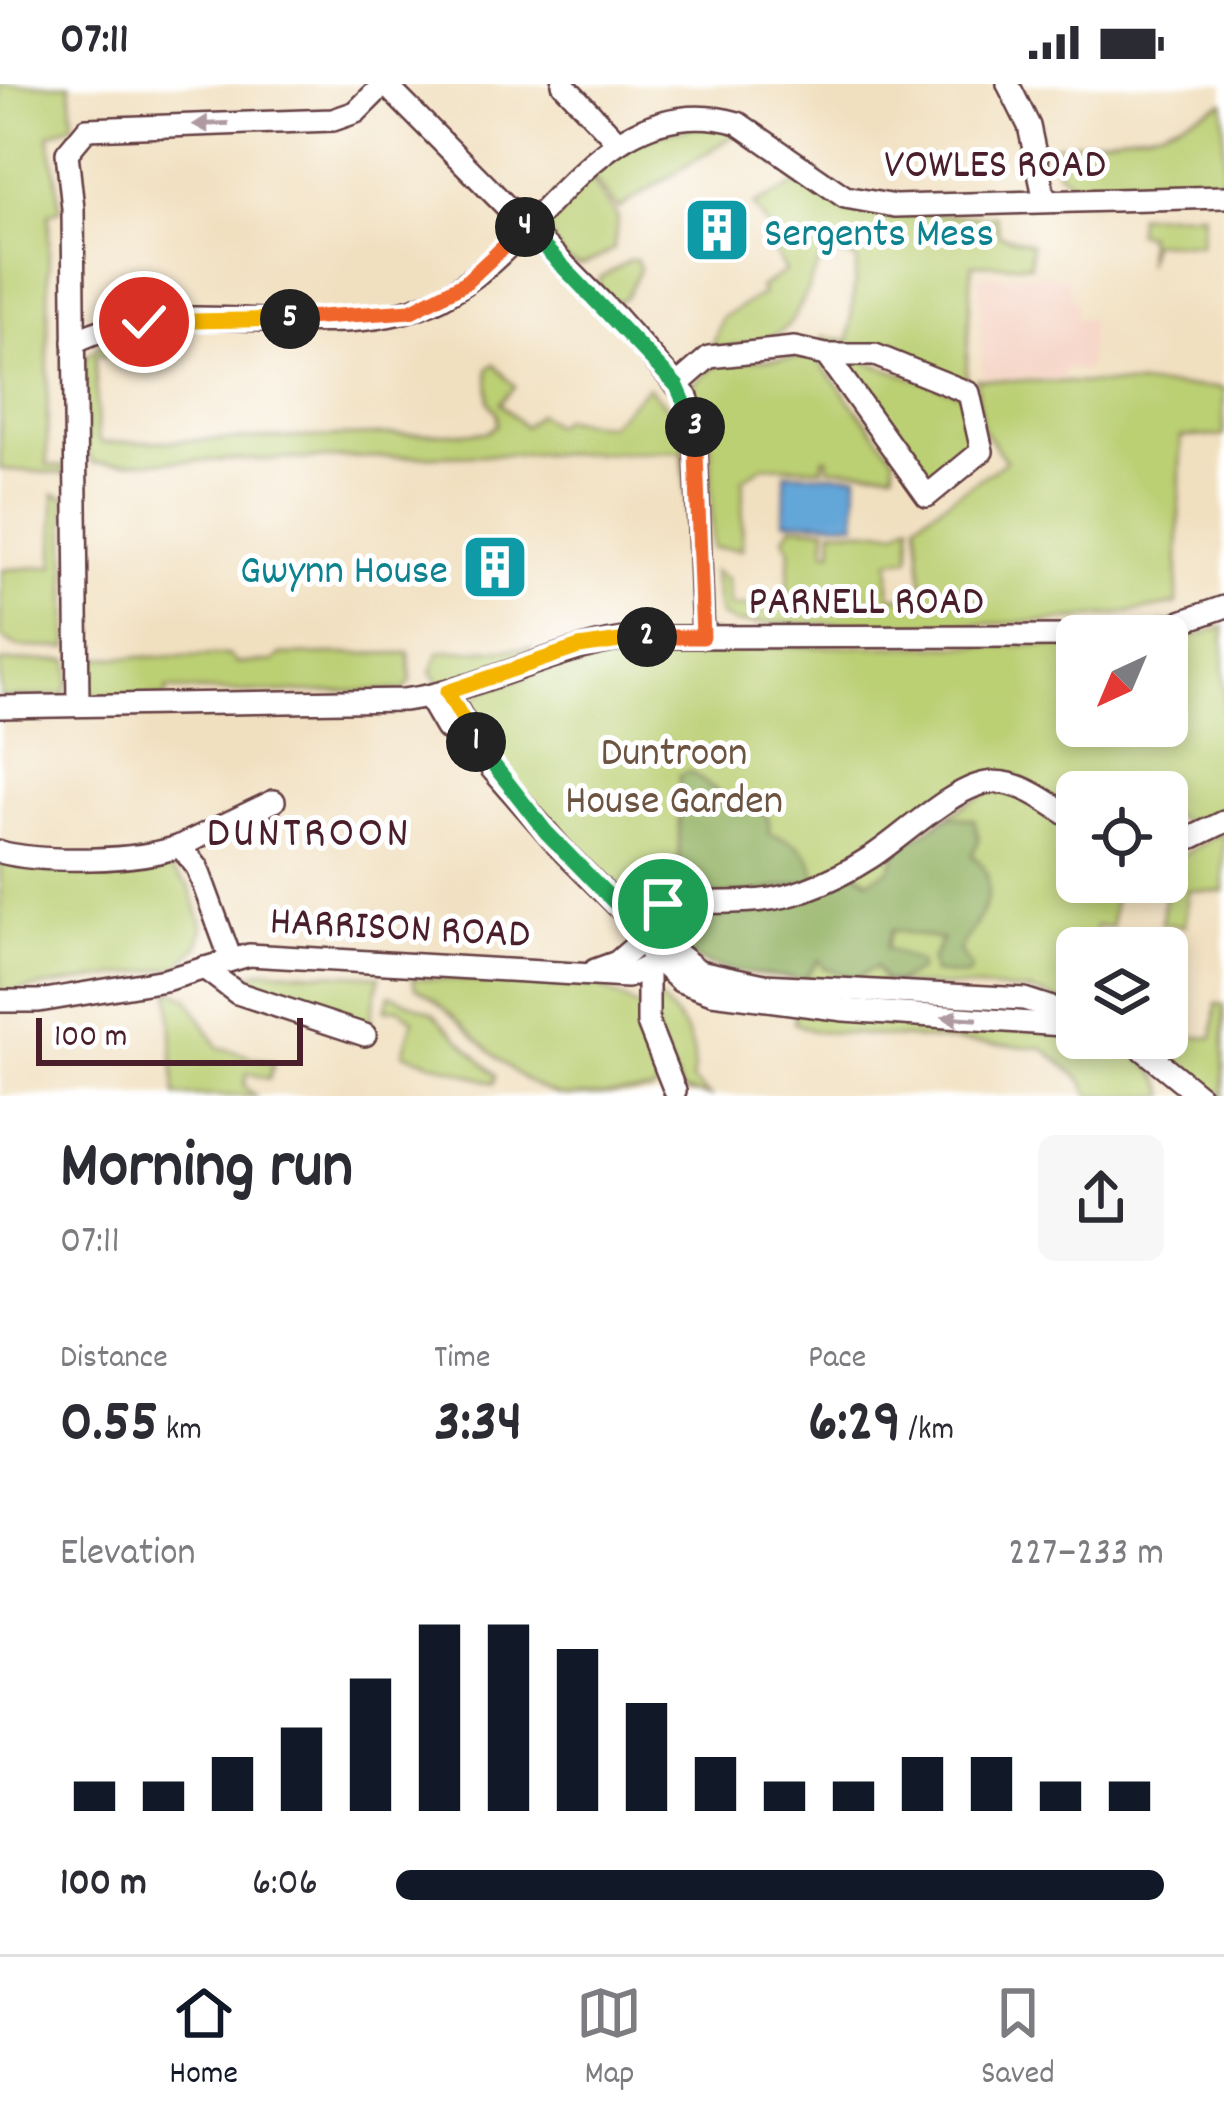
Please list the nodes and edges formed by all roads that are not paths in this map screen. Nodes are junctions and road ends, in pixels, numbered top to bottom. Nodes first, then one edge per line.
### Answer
1 (384, 84) edge
2 (563, 84) edge
3 (1008, 84) edge
4 (614, 137) junction
5 (1224, 197) edge
6 (1045, 201) junction
7 (524, 226) junction
8 (74, 343) junction
9 (826, 356) junction
10 (677, 386) junction
11 (1224, 607) edge
12 (1188, 619) edge
13 (1056, 636) edge
14 (703, 637) junction
15 (438, 694) junction
16 (78, 705) junction
17 (0, 707) edge
18 (274, 801) dead end
19 (1056, 809) edge
20 (1224, 821) edge
21 (1188, 837) edge
22 (180, 846) junction
23 (0, 852) edge
24 (624, 912) junction
25 (651, 953) junction
26 (230, 957) junction
27 (204, 968) junction
28 (669, 992) dead end
29 (0, 1001) edge
30 (1056, 1009) edge
31 (1056, 1025) edge
32 (365, 1035) dead end
33 (1155, 1059) edge
34 (675, 1091) dead end
35 (1200, 1096) edge

1 - 7 street
1 -> 8 street
2 - 4 street
3 - 6 street
4 - 6 street, VOWLES ROAD
4 - 7 street, VOWLES ROAD
5 - 6 street, VOWLES ROAD
7 - 8 street, VOWLES ROAD
7 - 10 street
8 - 16 street
9 - 9 street
9 - 10 street
10 - 14 street
11 - 12 street, PARNELL ROAD
13 - 14 street, PARNELL ROAD
14 - 15 street, PARNELL ROAD
15 - 16 street, PARNELL ROAD
15 - 24 street
16 - 17 street, PARNELL ROAD
18 - 22 street
19 - 24 street
20 - 21 street
22 - 23 street
22 - 26 street
24 - 25 street
25 - 26 street, HARRISON ROAD
25 - 28 street
25 - 30 street
31 -> 25 street
25 - 34 street
26 - 27 street, HARRISON ROAD
27 - 29 street, HARRISON ROAD
27 - 32 street
33 - 35 street

